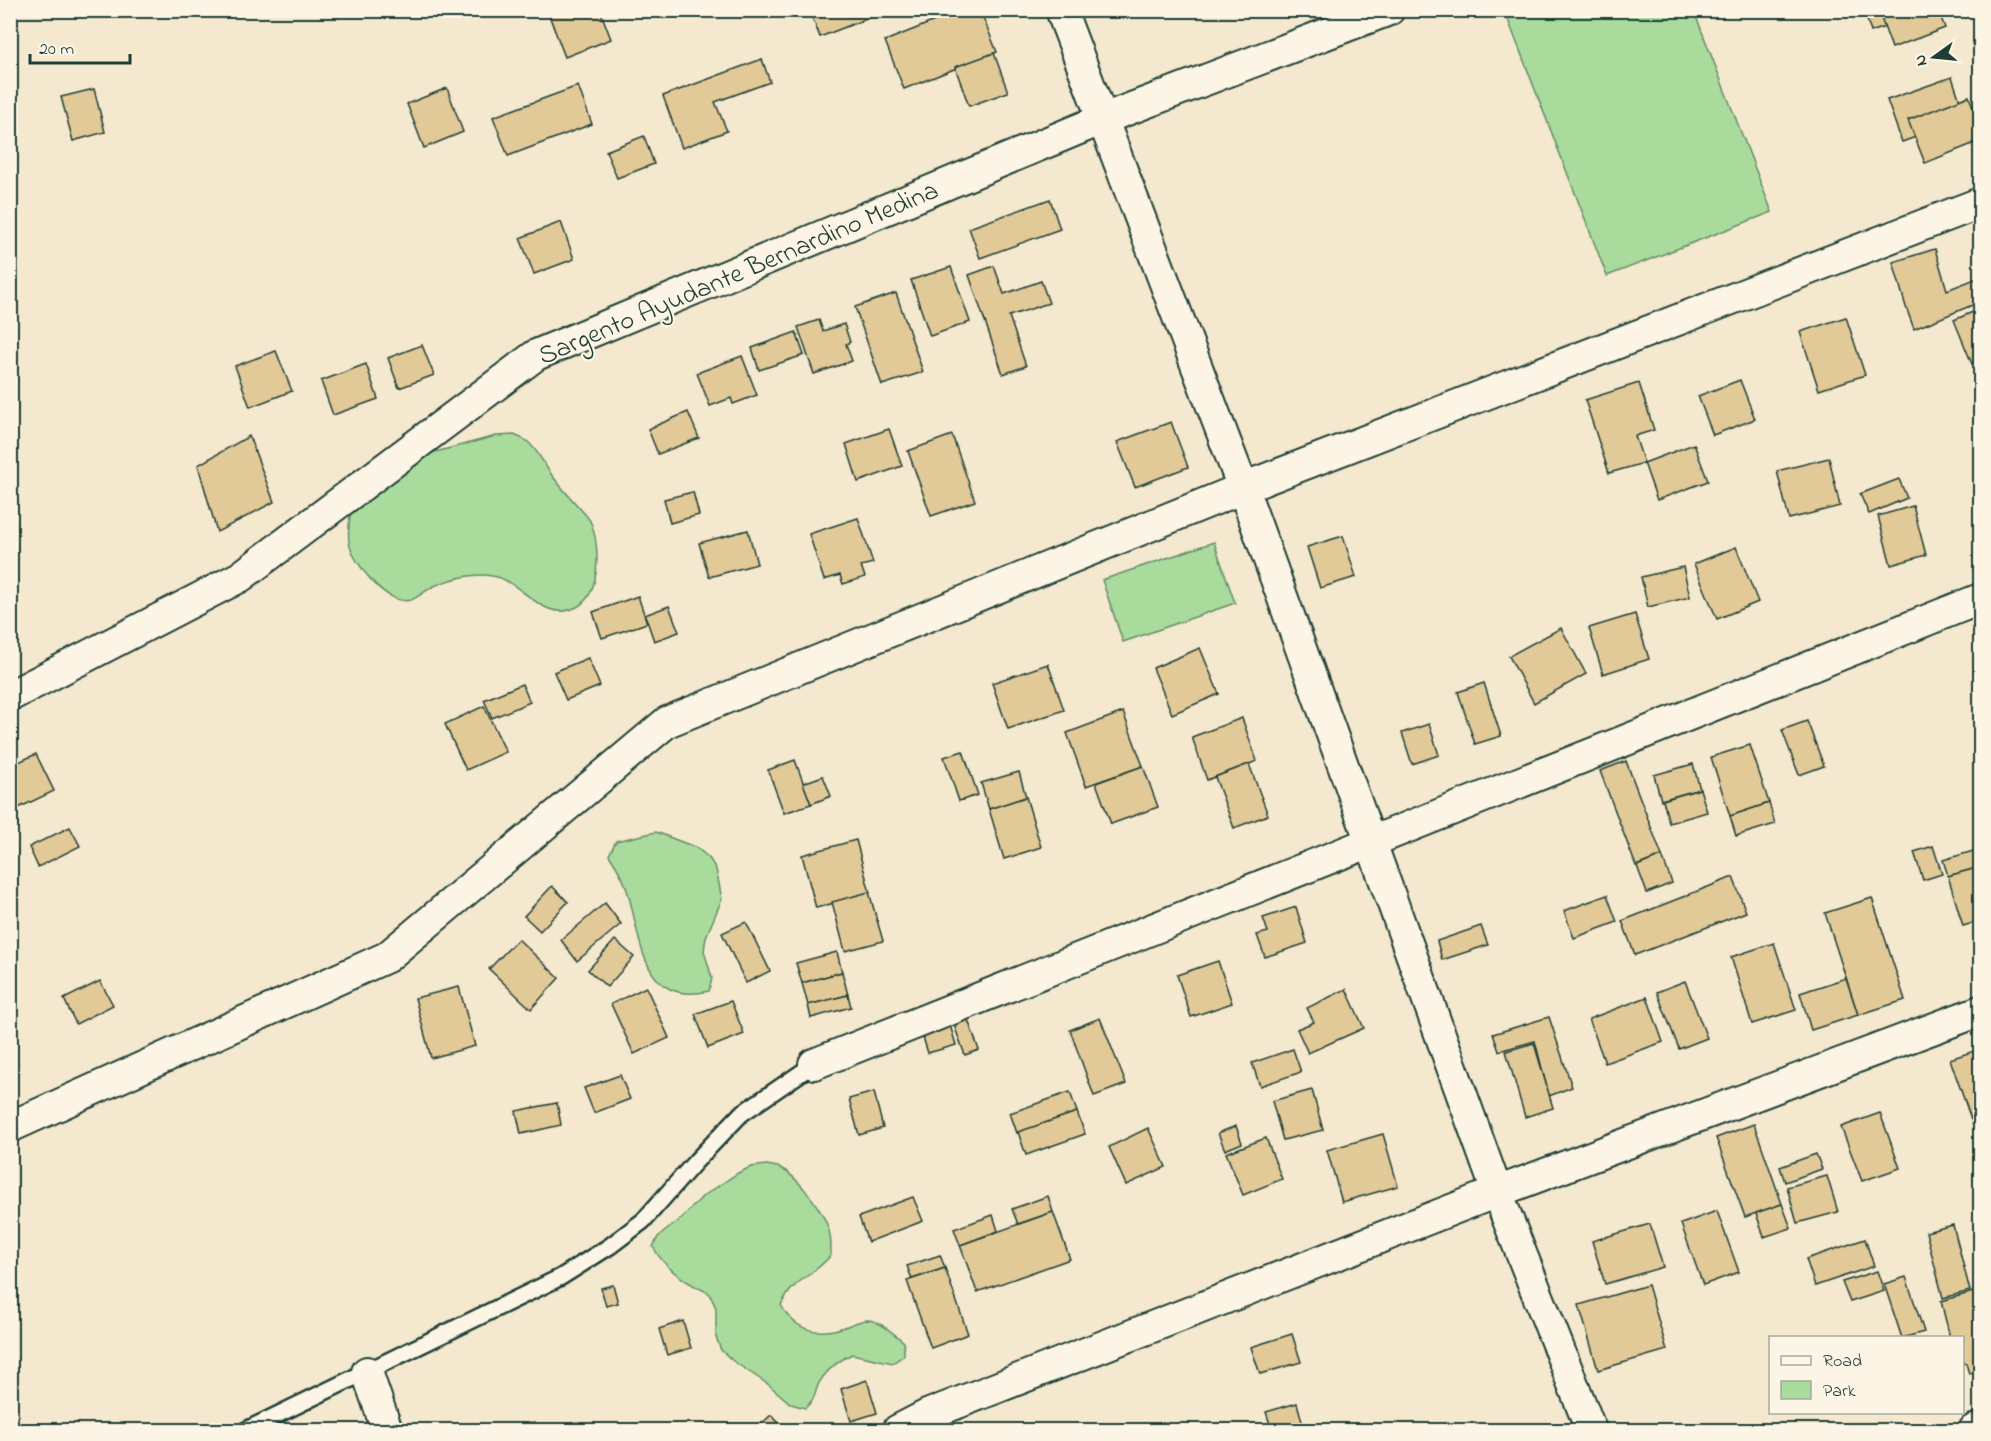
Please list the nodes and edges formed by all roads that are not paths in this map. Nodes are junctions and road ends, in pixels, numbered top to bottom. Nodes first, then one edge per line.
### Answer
1 (1061, 10) edge
2 (1389, 10) edge
3 (1103, 119) junction
4 (1980, 202) edge
5 (1242, 488) junction
6 (1980, 599) edge
7 (10, 696) edge
8 (1371, 843) junction
9 (1980, 1011) edge
10 (814, 1064) joint
11 (10, 1127) edge
12 (1497, 1192) junction
13 (367, 1372) junction
14 (1980, 1428) edge
15 (246, 1431) edge
16 (387, 1431) edge
17 (898, 1431) edge
18 (1591, 1431) edge
19 (1974, 1431) edge

1 - 3 street
2 - 3 street, Sargento Ayudante Bernardino Medina
3 - 5 street
3 - 7 street, Sargento Ayudante Bernardino Medina
4 - 5 street
5 - 8 street
5 - 11 street
6 - 8 street
8 - 10 street
8 - 12 street
9 - 12 street
10 - 13 lane
12 - 17 street
12 - 18 street
13 - 15 lane
13 - 16 street
14 - 19 street

